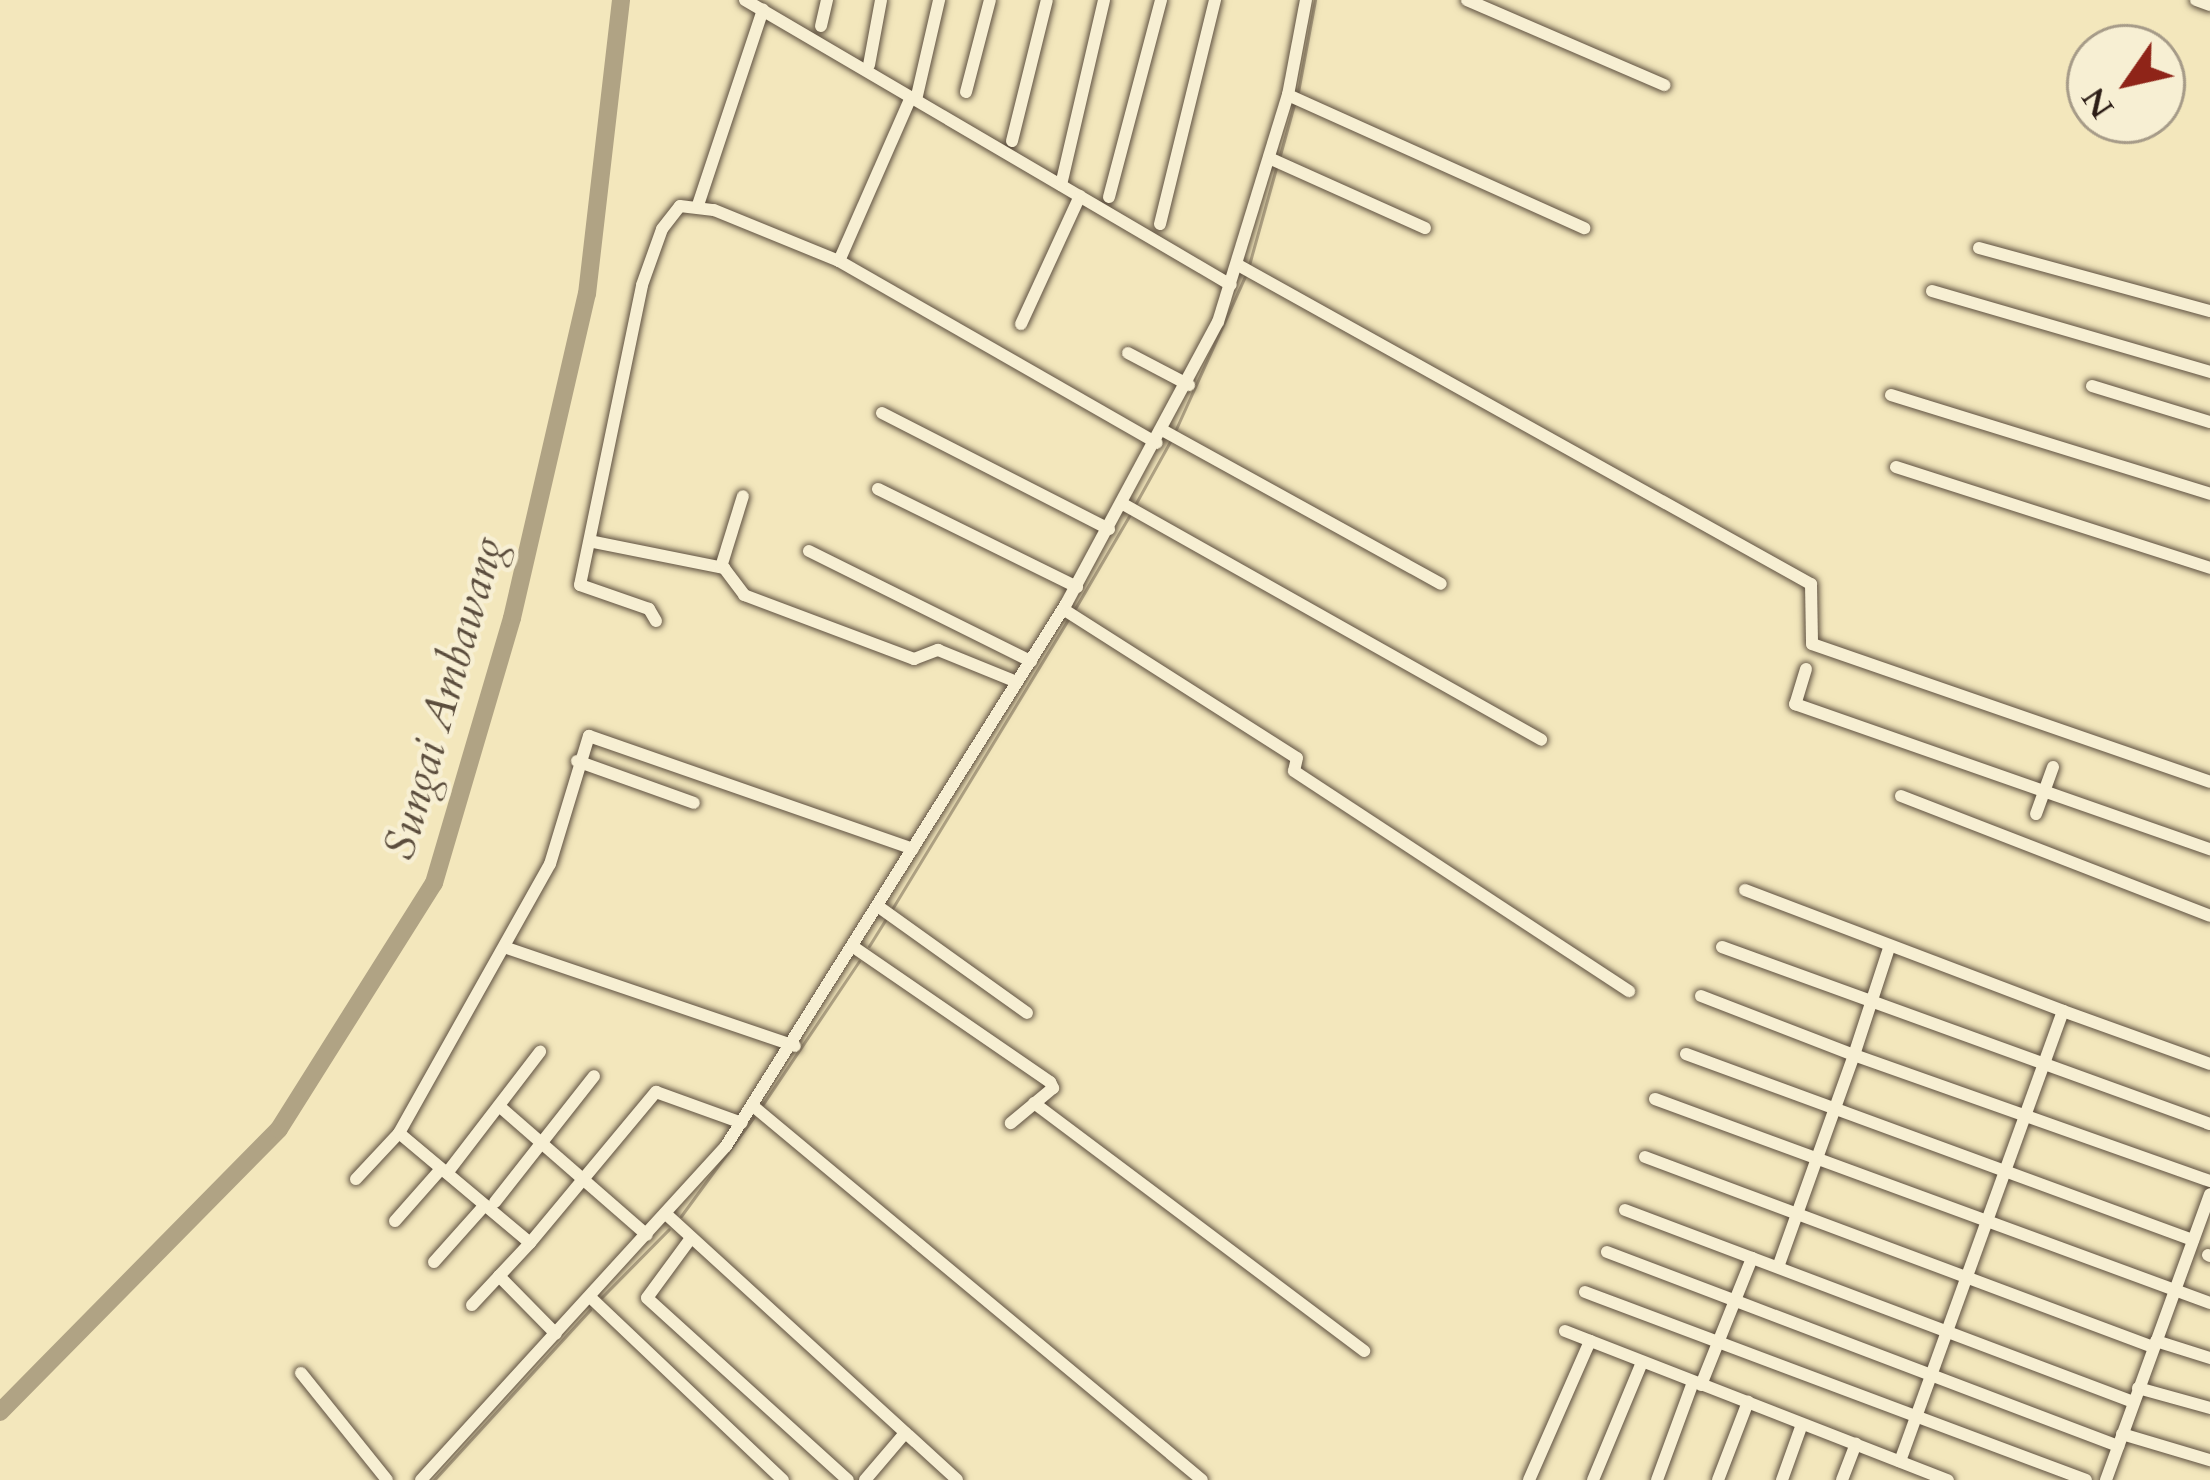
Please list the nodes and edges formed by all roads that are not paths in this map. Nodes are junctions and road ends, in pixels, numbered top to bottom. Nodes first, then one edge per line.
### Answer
1 (745, 0) edge
2 (827, 0) edge
3 (881, 0) edge
4 (939, 0) edge
5 (990, 0) edge
6 (1047, 0) edge
7 (1104, 0) edge
8 (1161, 0) edge
9 (1215, 0) edge
10 (1306, 0) edge
11 (1467, 0) edge
12 (2196, 0) edge
13 (2210, 4) edge
14 (763, 10) junction
15 (821, 26) dead end
16 (868, 64) dead end
17 (1664, 85) dead end
18 (966, 92) dead end
19 (1288, 94) junction
20 (913, 99) junction
21 (1012, 141) dead end
22 (1269, 158) junction
23 (1061, 184) junction
24 (1080, 196) junction
25 (1109, 197) dead end
26 (698, 205) junction
27 (1160, 224) dead end
28 (1425, 228) dead end
29 (1584, 228) dead end
30 (1979, 248) dead end
31 (839, 261) junction
32 (1238, 265) junction
33 (1231, 285) junction
34 (1932, 292) dead end
35 (2210, 311) edge
36 (1021, 324) dead end
37 (1128, 352) dead end
38 (2210, 372) edge
39 (1189, 385) junction
40 (2092, 386) dead end
41 (1891, 395) dead end
42 (882, 413) dead end
43 (2210, 422) edge
44 (1160, 437) junction
45 (1896, 467) dead end
46 (878, 489) dead end
47 (2210, 494) edge
48 (743, 496) dead end
49 (1123, 504) junction
50 (1108, 529) junction
51 (594, 542) junction
52 (809, 551) dead end
53 (721, 567) junction
54 (2210, 568) edge
55 (1442, 584) dead end
56 (1076, 587) junction
57 (1064, 609) junction
58 (656, 622) dead end
59 (1031, 661) junction
60 (1806, 669) dead end
61 (1017, 682) junction
62 (1540, 740) dead end
63 (577, 760) junction
64 (2053, 766) dead end
65 (2210, 782) edge
66 (2046, 791) junction
67 (1900, 796) dead end
68 (694, 803) dead end
69 (2036, 814) dead end
70 (2210, 849) edge
71 (913, 850) junction
72 (1745, 890) dead end
73 (879, 907) junction
74 (2210, 916) edge
75 (1722, 946) dead end
76 (506, 948) junction
77 (855, 948) junction
78 (1889, 948) junction
79 (1629, 991) dead end
80 (1701, 997) dead end
81 (1870, 1000) junction
82 (2063, 1012) junction
83 (1028, 1013) dead end
84 (795, 1046) junction
85 (540, 1052) dead end
86 (1686, 1054) dead end
87 (1854, 1055) junction
88 (2046, 1064) junction
89 (2210, 1064) edge
90 (594, 1076) dead end
91 (1655, 1099) dead end
92 (1034, 1102) junction
93 (499, 1106) junction
94 (753, 1106) junction
95 (1838, 1109) junction
96 (2026, 1122) junction
97 (742, 1123) junction
98 (1011, 1123) dead end
99 (2210, 1124) edge
100 (402, 1128) junction
101 (542, 1143) junction
102 (1645, 1157) dead end
103 (1817, 1163) junction
104 (444, 1171) junction
105 (2006, 1174) junction
106 (356, 1179) dead end
107 (586, 1180) junction
108 (2210, 1181) edge
109 (490, 1203) junction
110 (2209, 1203) edge
111 (1625, 1210) dead end
112 (667, 1214) junction
113 (1797, 1216) junction
114 (395, 1221) dead end
115 (1986, 1226) junction
116 (647, 1235) junction
117 (691, 1238) junction
118 (2192, 1240) junction
119 (530, 1243) junction
120 (1606, 1252) dead end
121 (1752, 1258) junction
122 (434, 1262) dead end
123 (1778, 1267) junction
124 (499, 1276) junction
125 (1968, 1281) junction
126 (1585, 1292) dead end
127 (2174, 1292) junction
128 (590, 1298) junction
129 (1736, 1301) junction
130 (2210, 1303) edge
131 (472, 1305) dead end
132 (1565, 1331) dead end
133 (1950, 1333) junction
134 (556, 1334) junction
135 (1590, 1341) junction
136 (1718, 1344) junction
137 (2155, 1344) junction
138 (1364, 1351) dead end
139 (2210, 1358) edge
140 (1642, 1362) junction
141 (301, 1373) dead end
142 (1933, 1378) junction
143 (1697, 1384) junction
144 (2136, 1395) junction
145 (1748, 1402) junction
146 (2210, 1408) edge
147 (1918, 1420) junction
148 (1802, 1424) junction
149 (905, 1432) junction
150 (2120, 1440) junction
151 (1856, 1444) junction
152 (2210, 1460) edge
153 (1905, 1463) junction
154 (387, 1480) edge
155 (421, 1480) edge
156 (783, 1480) edge
157 (848, 1480) edge
158 (865, 1480) edge
159 (957, 1480) edge
160 (1202, 1480) edge
161 (1529, 1480) edge
162 (1593, 1480) edge
163 (1657, 1480) edge
164 (1718, 1480) edge
165 (1782, 1480) edge
166 (1842, 1480) edge
167 (1904, 1480) edge
168 (1948, 1480) edge
169 (2086, 1480) edge
170 (2106, 1480) edge

1 - 14 street
2 - 15 street
3 - 16 street
4 - 20 street
5 - 18 street
6 - 21 street
7 - 23 street
8 - 25 street
9 - 27 street
10 - 19 street
11 - 17 street
12 - 13 street
14 - 20 street
14 - 26 street
19 - 22 street
19 - 29 street
20 - 23 street
20 - 31 street
22 - 28 street
22 - 32 street
23 - 24 street
24 - 33 street
24 - 36 street
26 - 31 street
26 - 51 street
30 - 35 street
31 - 44 street
32 - 33 street
32 - 65 street
33 - 39 street
34 - 38 street
37 - 39 street
39 - 44 street
40 - 43 street
41 - 47 street
42 - 50 street
44 - 49 street
44 - 55 street
45 - 54 street
46 - 56 street
48 - 53 street
49 - 50 street
49 - 62 street
50 - 56 street
51 - 53 street
51 - 58 street
52 - 59 street
53 - 61 street
56 - 57 street
57 - 59 street
57 - 79 street
59 - 61 street
60 - 66 street
61 - 71 street
63 - 68 street
63 - 71 street
63 - 76 street
64 - 66 street
66 - 69 street
66 - 70 street
67 - 74 street
71 - 73 street
72 - 78 street
73 - 77 street
73 - 83 street
75 - 81 street
76 - 84 street
76 - 100 street
77 - 84 street
77 - 92 street
78 - 81 street
78 - 82 street
80 - 87 street
81 - 87 street
81 - 88 street
82 - 88 street
82 - 89 street
84 - 94 street
85 - 93 street
86 - 95 street
87 - 95 street
87 - 96 street
88 - 96 street
88 - 99 street
90 - 101 street
91 - 103 street
92 - 98 street
92 - 138 street
93 - 101 street
93 - 104 street
94 - 97 street
94 - 160 street
95 - 103 street
95 - 105 street
96 - 105 street
96 - 108 street
97 - 107 street
97 - 112 street
100 - 104 street
100 - 106 street
101 - 107 street
101 - 109 street
102 - 113 street
103 - 113 street
103 - 115 street
104 - 109 street
104 - 114 street
105 - 115 street
105 - 118 street
107 - 116 street
107 - 119 street
109 - 119 street
109 - 122 street
110 - 118 street
111 - 121 street
112 - 116 street
112 - 117 street
113 - 123 street
113 - 125 street
115 - 125 street
115 - 127 street
116 - 128 street
117 - 149 street
117 - 157 street
118 - 127 street
119 - 124 street
120 - 129 street
121 - 123 street
121 - 129 street
123 - 133 street
124 - 131 street
124 - 134 street
125 - 133 street
125 - 137 street
126 - 136 street
127 - 130 street
127 - 137 street
128 - 134 street
128 - 156 street
129 - 136 street
129 - 142 street
132 - 135 street
133 - 142 street
133 - 144 street
134 - 155 street
135 - 140 street
135 - 161 street
136 - 143 street
136 - 147 street
137 - 139 street
137 - 144 street
140 - 143 street
140 - 162 street
141 - 154 street
142 - 147 street
142 - 150 street
143 - 145 street
143 - 163 street
144 - 146 street
144 - 150 street
145 - 148 street
145 - 164 street
147 - 153 street
147 - 169 street
148 - 151 street
148 - 165 street
149 - 158 street
149 - 159 street
150 - 152 street
150 - 170 street
151 - 153 street
151 - 166 street
153 - 167 street
153 - 168 street

